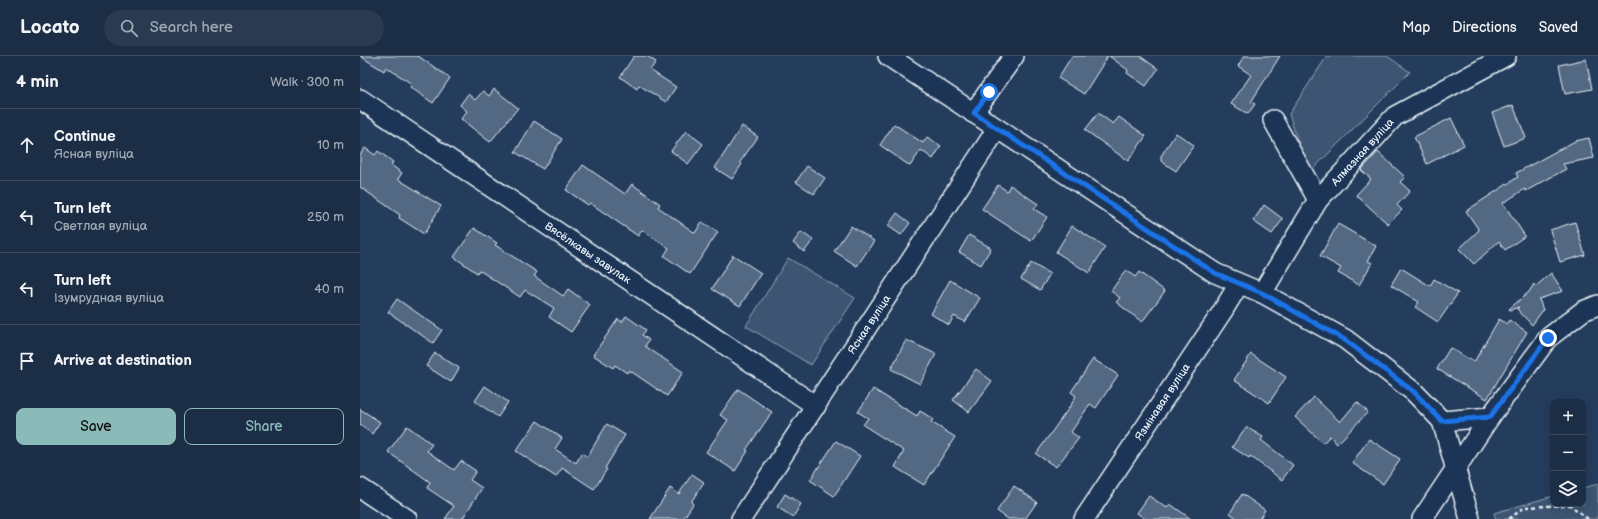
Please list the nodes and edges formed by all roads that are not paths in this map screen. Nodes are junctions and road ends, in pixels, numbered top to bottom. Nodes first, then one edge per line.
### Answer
1 (888, 56) edge
2 (1014, 56) edge
3 (1506, 56) edge
4 (360, 99) edge
5 (974, 113) junction
6 (1273, 120) dead end
7 (997, 129) junction
8 (1318, 200) junction
9 (1239, 284) junction
10 (1262, 293) junction
11 (1598, 305) edge
12 (816, 406) junction
13 (1490, 417) junction
14 (1442, 421) junction
15 (1456, 468) junction
16 (360, 488) edge
17 (407, 519) edge
18 (741, 519) edge
19 (1084, 519) edge
20 (1422, 519) edge
21 (1470, 519) edge

1 - 5 street
2 - 5 street
3 - 8 street, Алмазная вуліца
4 - 12 street, Вясёлкавы завулак
5 - 7 street
6 - 8 street
7 - 9 street
7 - 12 street, Ясная вуліца
8 - 10 street, Алмазная вуліца
9 - 10 street
9 - 19 street, Язмінавая вуліца
10 - 14 street
11 - 13 street
12 - 18 street, Ясная вуліца
13 - 14 street
13 - 15 street
14 - 15 street
15 - 20 street
15 - 21 street
16 - 17 street

